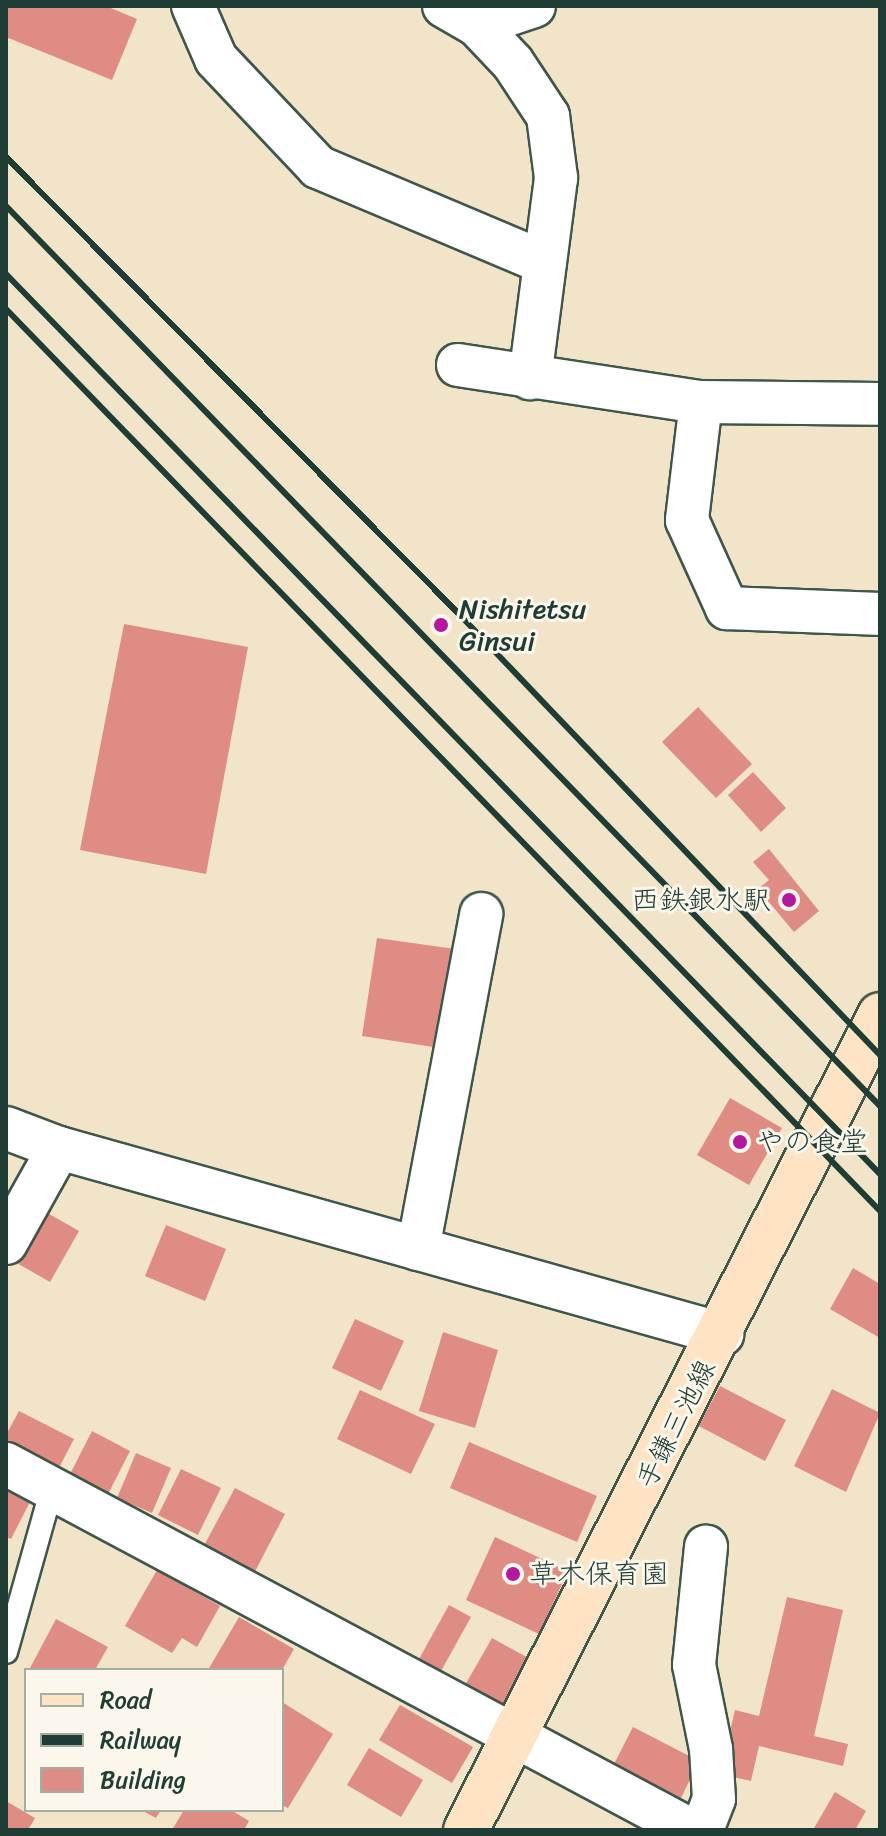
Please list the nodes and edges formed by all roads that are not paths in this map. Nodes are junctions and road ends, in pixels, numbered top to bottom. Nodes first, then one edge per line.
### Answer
1 (193, 6) edge
2 (534, 6) edge
3 (460, 16) edge
4 (545, 263) junction
5 (458, 365) dead end
6 (530, 378) junction
7 (701, 402) junction
8 (880, 404) edge
9 (880, 614) edge
10 (481, 914) dead end
11 (880, 1015) edge
12 (6, 1128) edge
13 (59, 1148) junction
14 (6, 1243) edge
15 (418, 1249) junction
16 (722, 1334) junction
17 (6, 1464) edge
18 (52, 1488) junction
19 (706, 1547) dead end
20 (6, 1652) edge
21 (517, 1733) junction
22 (466, 1830) edge
23 (691, 1830) edge
24 (702, 1830) edge

1 - 4 street
2 - 3 street
3 - 4 street
4 - 6 street
5 - 6 street
6 - 7 street
7 - 8 street
7 - 9 street
10 - 15 street
11 - 16 main road, 手鎌三池線
12 - 13 street
13 - 14 street
13 - 15 street
15 - 16 street
16 - 21 main road, 手鎌三池線
17 - 18 street
18 - 20 lane
18 - 21 street
19 - 24 street
21 - 22 main road, 手鎌三池線
21 - 23 street

